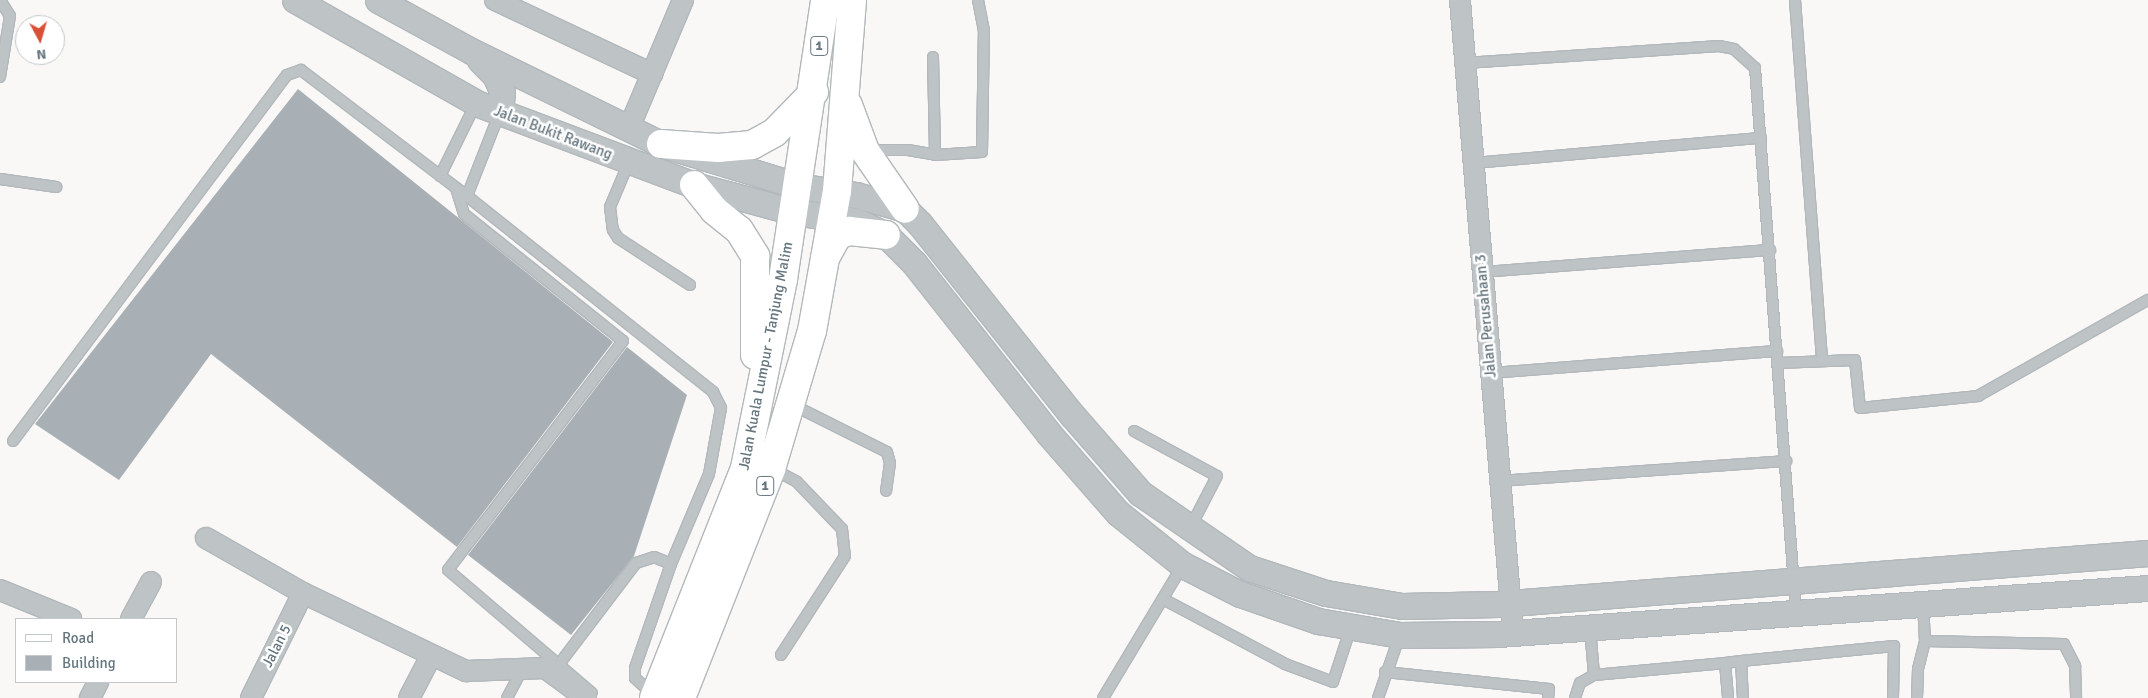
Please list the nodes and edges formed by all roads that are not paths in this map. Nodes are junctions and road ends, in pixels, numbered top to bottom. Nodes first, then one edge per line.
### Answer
1 (0, 0) edge
2 (295, 0) edge
3 (378, 0) edge
4 (495, 0) edge
5 (684, 0) edge
6 (825, 0) edge
7 (852, 0) edge
8 (978, 0) edge
9 (1460, 0) edge
10 (1795, 0) edge
11 (471, 51) junction
12 (933, 57) dead end
13 (1465, 63) junction
14 (652, 74) junction
15 (0, 77) edge
16 (845, 89) junction
17 (814, 92) junction
18 (476, 103) junction
19 (500, 112) junction
20 (629, 128) junction
21 (1761, 138) junction
22 (661, 144) junction
23 (865, 150) junction
24 (935, 155) junction
25 (629, 162) junction
26 (1473, 163) junction
27 (440, 176) junction
28 (0, 178) edge
29 (694, 185) junction
30 (56, 186) dead end
31 (798, 186) junction
32 (456, 188) junction
33 (836, 191) junction
34 (467, 196) junction
35 (905, 210) junction
36 (794, 212) junction
37 (830, 219) junction
38 (886, 235) junction
39 (1770, 250) junction
40 (822, 266) junction
41 (1482, 272) junction
42 (690, 285) dead end
43 (2148, 300) edge
44 (1777, 350) junction
45 (1822, 361) junction
46 (1778, 363) junction
47 (1491, 373) junction
48 (793, 405) junction
49 (1134, 431) dead end
50 (13, 441) dead end
51 (1097, 445) junction
52 (1786, 461) junction
53 (1076, 464) junction
54 (744, 468) junction
55 (772, 469) junction
56 (1500, 481) junction
57 (886, 491) dead end
58 (1189, 528) junction
59 (206, 538) dead end
60 (2148, 554) edge
61 (671, 564) junction
62 (1183, 565) junction
63 (151, 582) dead end
64 (1795, 583) junction
65 (2148, 588) edge
66 (0, 590) edge
67 (303, 593) junction
68 (1163, 599) junction
69 (1510, 604) junction
70 (1923, 604) junction
71 (1796, 614) junction
72 (69, 618) edge
73 (132, 618) edge
74 (1351, 627) junction
75 (1590, 628) junction
76 (1513, 633) junction
77 (1400, 635) junction
78 (1925, 641) junction
79 (782, 655) dead end
80 (431, 656) junction
81 (1740, 661) junction
82 (560, 663) junction
83 (1725, 663) junction
84 (522, 670) junction
85 (1385, 672) junction
86 (1594, 676) junction
87 (98, 683) edge
88 (90, 698) edge
89 (251, 698) edge
90 (409, 698) edge
91 (507, 698) edge
92 (586, 698) edge
93 (596, 698) edge
94 (663, 698) edge
95 (1103, 698) edge
96 (1378, 698) edge
97 (1548, 698) edge
98 (1575, 698) edge
99 (1728, 698) edge
100 (1743, 698) edge
101 (1892, 698) edge
102 (1917, 698) edge
103 (2076, 698) edge

1 - 15 lane
2 - 18 street, Jalan Bukit Rawang
3 - 11 street
4 - 14 street
5 - 14 street
6 - 17 main road, Jalan Kuala Lumpur - Tanjung Malim / 1
7 - 16 main road, Jalan Kuala Lumpur - Tanjung Malim / 1
8 - 24 lane
9 - 13 street, Jalan Perusahaan 3
10 - 45 lane
11 - 19 street
11 - 20 street
12 - 24 lane
13 - 21 lane
13 - 26 street, Jalan Perusahaan 3
14 - 20 street
16 - 23 main road
16 - 33 main road, Jalan Kuala Lumpur - Tanjung Malim / 1
17 - 22 main road
17 - 31 main road, Jalan Kuala Lumpur - Tanjung Malim / 1
18 - 19 street, Jalan Bukit Rawang
18 - 27 lane
19 - 25 street, Jalan Bukit Rawang
19 - 34 lane
20 - 22 street
21 - 26 lane
21 - 39 lane
22 - 31 street
23 - 24 lane
23 - 35 main road
25 - 29 street, Jalan Bukit Rawang
25 - 42 lane
26 - 41 street, Jalan Perusahaan 3
27 - 32 lane
27 - 50 lane
28 - 30 lane
29 - 36 street, Jalan Bukit Rawang
29 - 54 main road
31 - 33 street
31 - 36 main road, Jalan Kuala Lumpur - Tanjung Malim / 1
32 - 34 lane
32 - 82 lane
33 - 35 street
33 - 37 main road, Jalan Kuala Lumpur - Tanjung Malim / 1
34 - 61 lane
35 - 51 street
36 - 37 street, Jalan Bukit Rawang
36 - 54 main road, Jalan Kuala Lumpur - Tanjung Malim / 1
37 - 38 street, Jalan Bukit Rawang
37 - 40 main road, Jalan Kuala Lumpur - Tanjung Malim / 1
38 - 40 main road
38 - 53 street, Jalan Bukit Rawang
39 - 41 lane
39 - 44 lane
40 - 48 main road, Jalan Kuala Lumpur - Tanjung Malim / 1
41 - 47 street, Jalan Perusahaan 3
43 - 45 lane
44 - 46 lane
44 - 47 lane
45 - 46 lane
46 - 52 lane
47 - 56 street, Jalan Perusahaan 3
48 - 55 main road, Jalan Kuala Lumpur - Tanjung Malim / 1
48 - 57 lane
49 - 58 lane
51 - 53 street
51 - 58 street
52 - 56 lane
52 - 64 lane
53 - 62 street, Jalan Bukit Rawang
54 - 94 main road, Jalan Kuala Lumpur - Tanjung Malim / 1
55 - 79 lane
55 - 94 main road, Jalan Kuala Lumpur - Tanjung Malim / 1
56 - 69 street, Jalan Perusahaan 3
58 - 69 street
59 - 67 street
60 - 64 street
61 - 82 lane
61 - 94 lane
62 - 68 lane
62 - 74 street, Jalan Bukit Rawang
63 - 73 street
64 - 69 street
64 - 71 lane
65 - 70 street, Jalan Bukit Rawang
66 - 72 street
67 - 80 street
67 - 89 street, Jalan 5
68 - 74 lane
68 - 95 lane
69 - 76 street, Jalan Perusahaan 3
70 - 71 street, Jalan Bukit Rawang
70 - 78 lane
71 - 75 street, Jalan Bukit Rawang
74 - 77 street, Jalan Bukit Rawang
75 - 76 street, Jalan Bukit Rawang
75 - 86 lane
76 - 77 street, Jalan Bukit Rawang
77 - 85 lane
78 - 102 lane
78 - 103 lane
80 - 84 street
80 - 90 street
81 - 83 lane
81 - 100 lane
81 - 101 lane
82 - 93 lane
83 - 86 lane
83 - 99 lane
84 - 91 lane
84 - 92 street
85 - 96 lane
85 - 97 lane
86 - 98 lane
87 - 88 street

